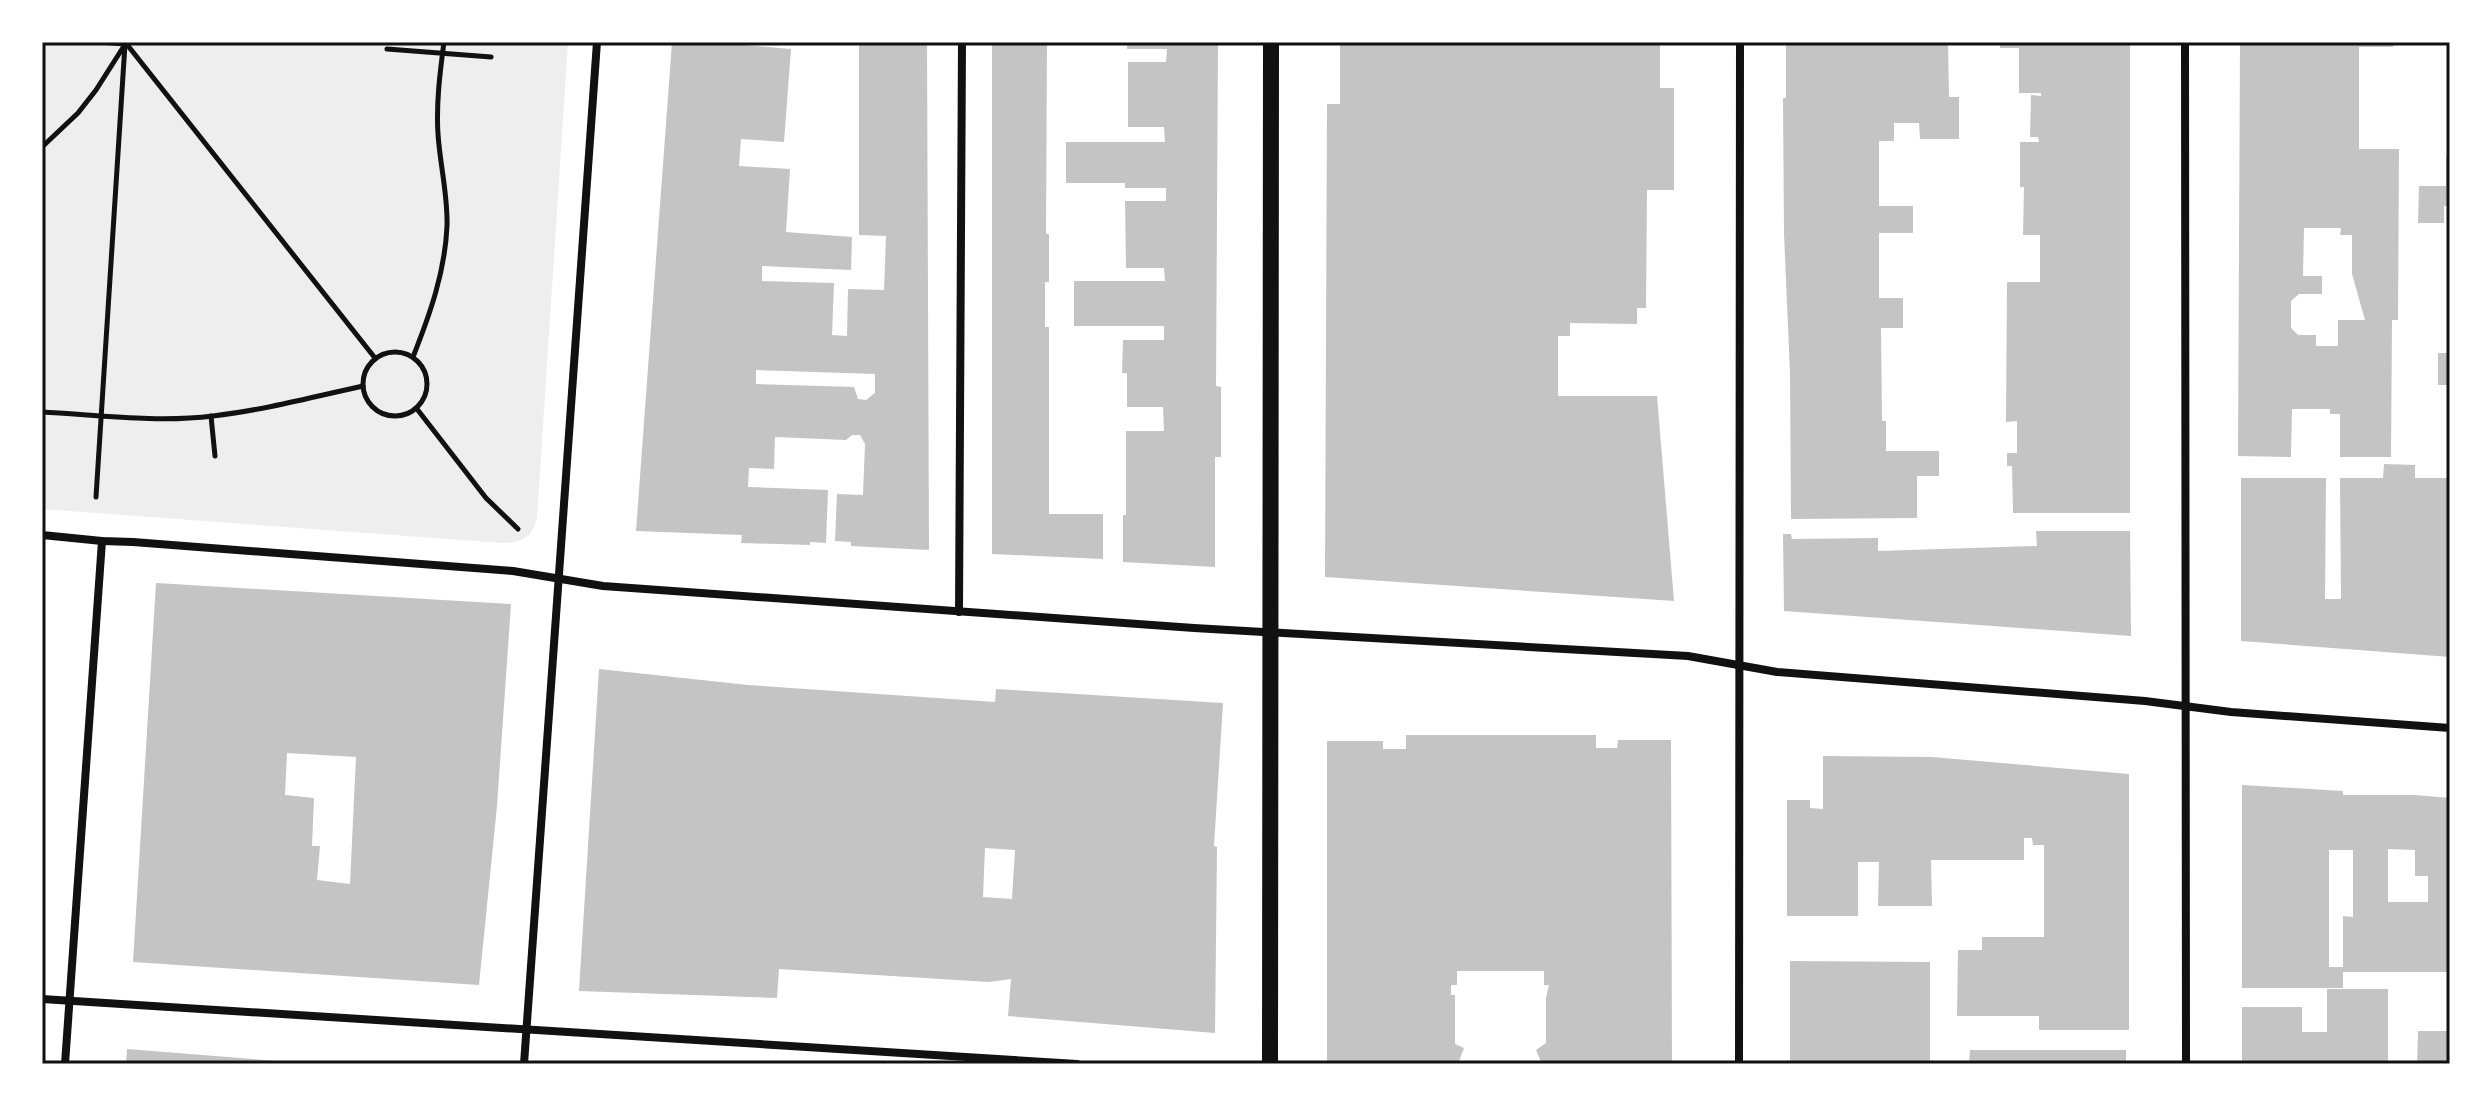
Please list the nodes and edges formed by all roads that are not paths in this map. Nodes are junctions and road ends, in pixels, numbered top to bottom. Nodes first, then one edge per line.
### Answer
1 (597, 42) edge
2 (962, 42) edge
3 (1271, 42) edge
4 (1740, 42) edge
5 (2185, 42) edge
6 (42, 535) edge
7 (102, 541) junction
8 (560, 579) junction
9 (959, 612) junction
10 (1271, 633) junction
11 (1739, 665) junction
12 (2185, 707) junction
13 (2450, 728) edge
14 (42, 999) edge
15 (70, 1001) junction
16 (527, 1030) junction
17 (65, 1064) edge
18 (524, 1064) edge
19 (1077, 1064) edge
20 (1270, 1064) edge
21 (1739, 1064) edge
22 (2186, 1064) edge

1 - 8 street
2 - 9 street
3 - 10 main road
4 - 11 street
5 - 12 street
6 - 7 street
7 - 8 street
7 - 15 street
8 - 9 street
8 - 16 street
9 - 10 street
10 - 11 street
10 - 20 main road
11 - 12 street
11 - 21 street
12 - 13 street
12 - 22 street
14 - 15 street
15 - 16 street
15 - 17 street
16 - 18 street
16 - 19 street

